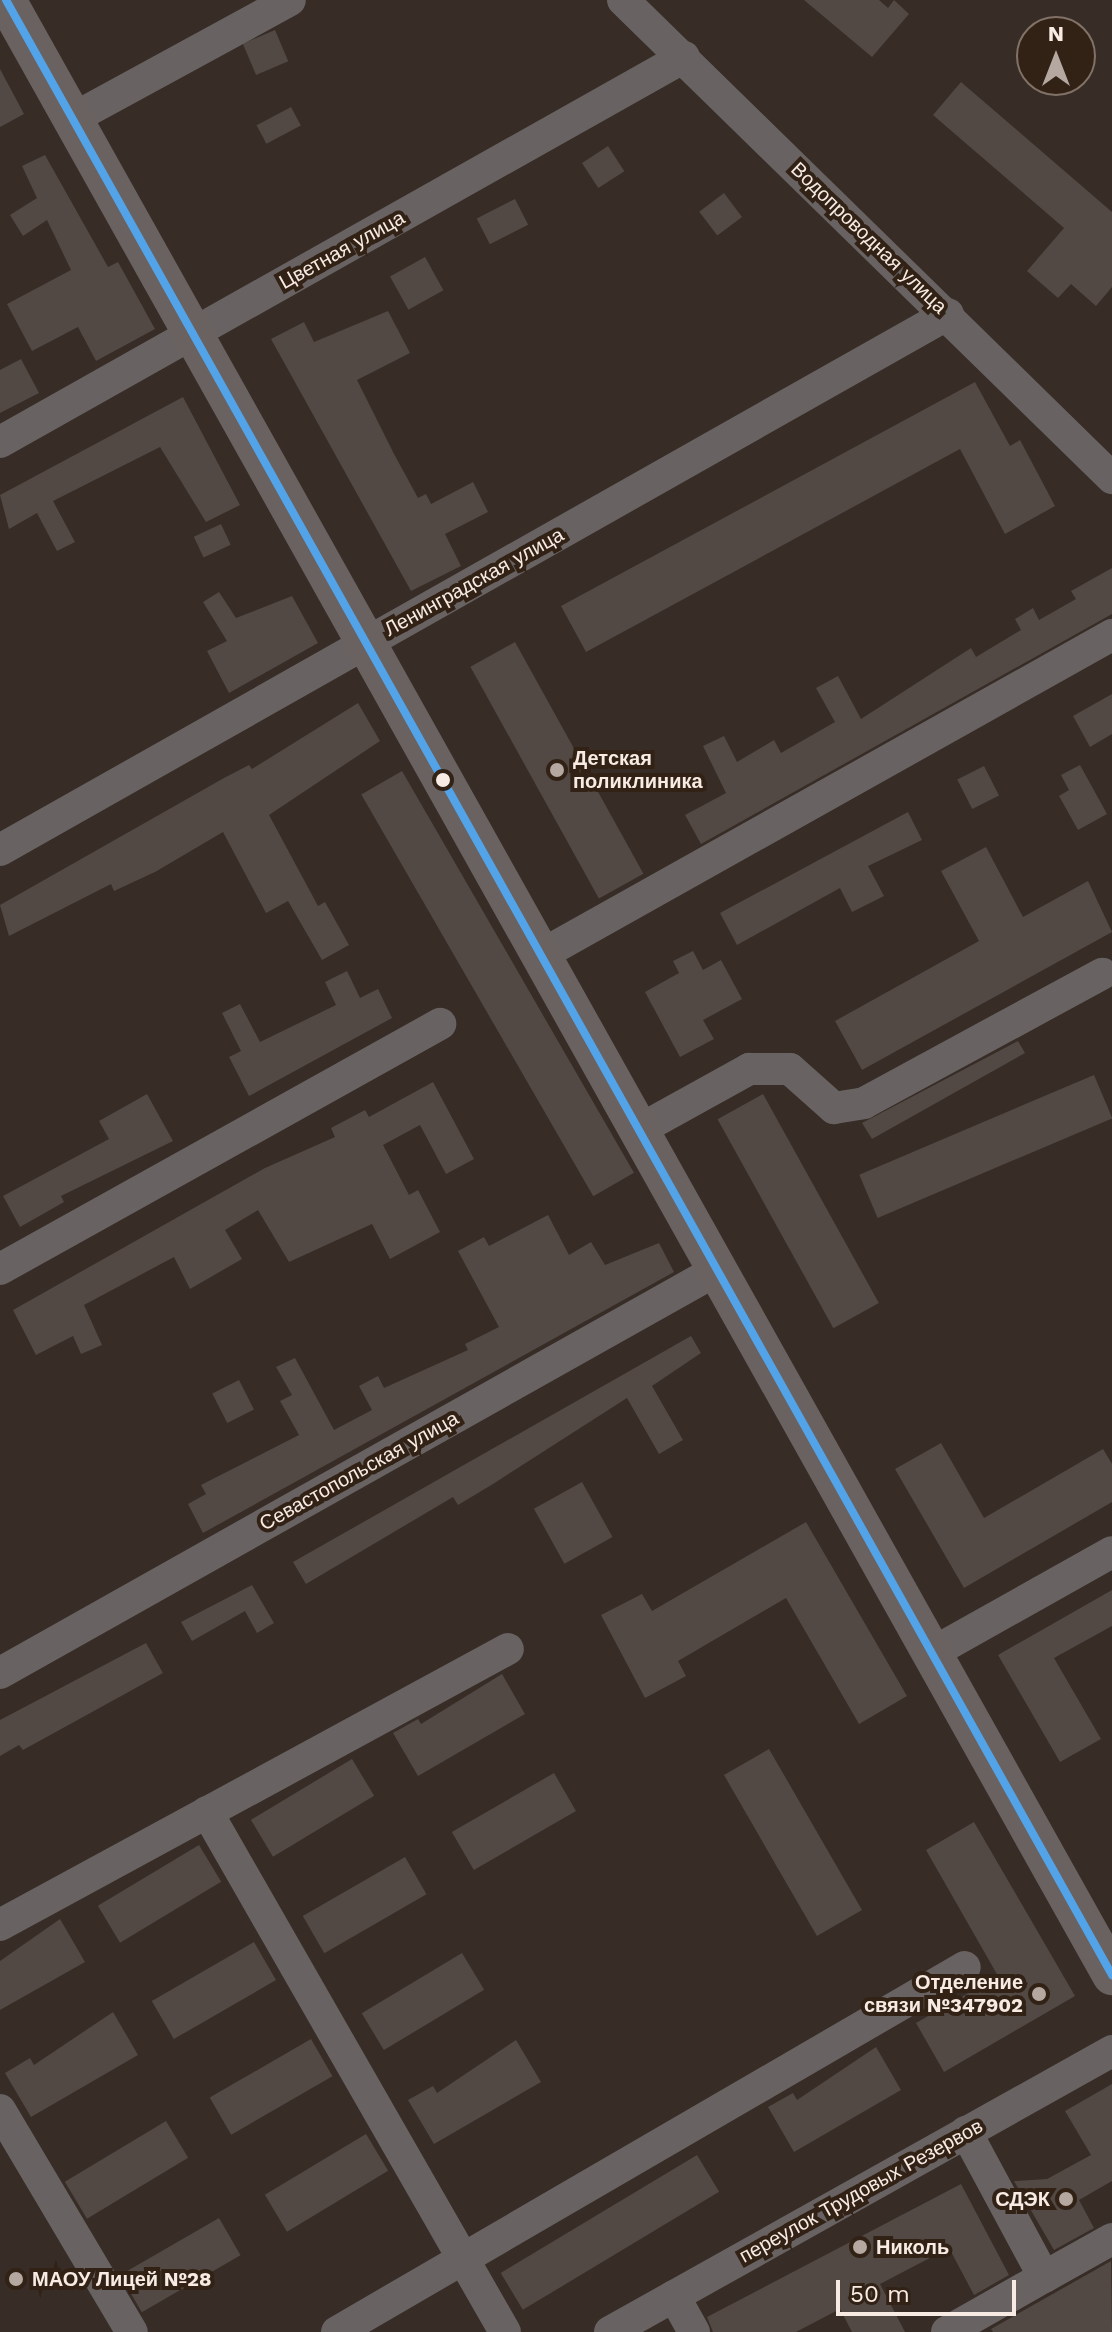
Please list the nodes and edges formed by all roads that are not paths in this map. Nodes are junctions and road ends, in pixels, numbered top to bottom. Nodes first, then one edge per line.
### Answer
1 (290, 0) edge
2 (623, 0) edge
3 (8, 17) edge
4 (684, 57) junction
5 (72, 119) junction
6 (948, 314) junction
7 (193, 334) junction
8 (0, 442) edge
9 (1112, 478) edge
10 (1112, 635) edge
11 (366, 643) junction
12 (0, 850) edge
13 (541, 955) junction
14 (1102, 974) dead end
15 (440, 1024) dead end
16 (639, 1130) junction
17 (0, 1269) edge
18 (717, 1270) junction
19 (1112, 1552) edge
20 (508, 1649) dead end
21 (932, 1653) junction
22 (0, 1673) edge
23 (207, 1812) junction
24 (0, 1925) edge
25 (965, 1967) dead end
26 (1112, 1975) edge
27 (1112, 2051) edge
28 (0, 2110) edge
29 (966, 2132) junction
30 (1112, 2239) edge
31 (463, 2259) junction
32 (1044, 2277) junction
33 (674, 2296) junction
34 (132, 2332) edge
35 (337, 2332) edge
36 (505, 2332) edge
37 (610, 2332) edge
38 (694, 2332) edge
39 (947, 2332) edge

1 - 5 street
2 - 4 street, Водопроводная улица
3 - 5 main road
4 - 6 street, Водопроводная улица
4 - 7 street, Цветная улица
5 - 7 main road
6 - 9 street, Водопроводная улица
6 - 11 street, Ленинградская улица
7 - 8 street, Цветная улица
7 - 11 main road
10 - 13 street
11 - 12 street, Ленинградская улица
11 - 13 main road
13 - 16 main road
14 - 16 street
15 - 17 street
16 - 18 main road
18 - 21 main road
18 - 22 street, Севастопольская улица
19 - 21 street
20 - 23 street
21 - 26 main road
23 - 24 street
23 - 31 street
25 - 31 street
27 - 29 street, переулок Трудовых Резервов
28 - 34 street
29 - 32 street
29 - 33 street, переулок Трудовых Резервов
30 - 32 street
31 - 35 street
31 - 36 street
32 - 39 street
33 - 37 street, переулок Трудовых Резервов
33 - 38 street

